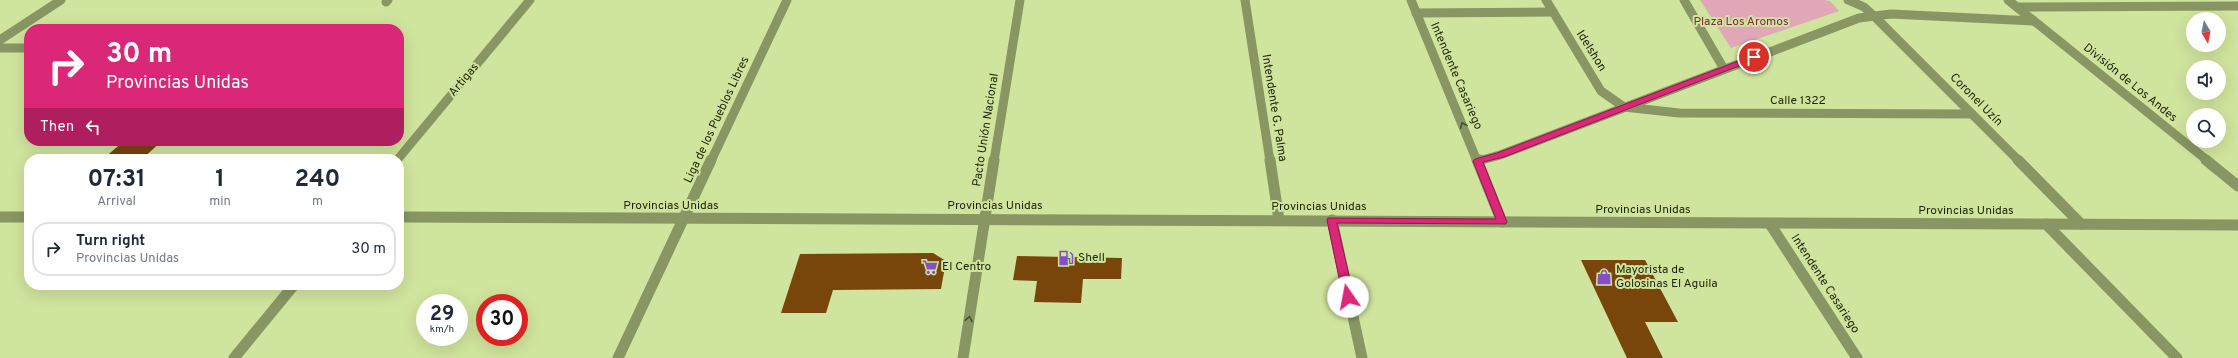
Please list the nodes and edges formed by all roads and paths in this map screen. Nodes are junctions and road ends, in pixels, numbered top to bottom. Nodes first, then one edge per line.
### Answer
1 (61, 0) edge
2 (530, 0) edge
3 (787, 0) edge
4 (1020, 0) edge
5 (1245, 0) edge
6 (1411, 0) edge
7 (1546, 0) edge
8 (1684, 0) edge
9 (1848, 0) edge
10 (2008, 0) edge
11 (2229, 0) edge
12 (2238, 6) edge
13 (2017, 7) junction
14 (1553, 12) junction
15 (1416, 13) junction
16 (1874, 16) junction
17 (2034, 21) junction
18 (4, 34) edge
19 (0, 40) edge
20 (0, 48) edge
21 (24, 48) edge
22 (1724, 68) junction
23 (1624, 107) junction
24 (1972, 114) junction
25 (402, 154) edge
26 (1478, 161) junction
27 (2238, 186) edge
28 (0, 217) edge
29 (24, 217) edge
30 (404, 217) edge
31 (685, 219) junction
32 (985, 219) junction
33 (1280, 220) junction
34 (1332, 220) junction
35 (1502, 222) junction
36 (1770, 224) junction
37 (2046, 224) junction
38 (2081, 224) junction
39 (2238, 225) edge
40 (290, 290) edge
41 (234, 358) edge
42 (618, 358) edge
43 (963, 358) edge
44 (1362, 358) edge
45 (1858, 358) edge
46 (2177, 358) edge

1 - 18 street
2 - 25 street, Artigas
3 - 31 street, Liga de los Pueblos Libres
4 - 32 street, Pacto Unión Nacional
5 - 33 street, Intendente G. Palma
6 - 15 street, Intendente Casariego
7 - 14 street, Idelshon
8 - 22 street
9 - 16 street, Coronel Uzín
10 - 13 street, División de Los Andes
11 - 12 street
12 - 13 street
13 - 17 street, División de Los Andes
14 - 15 street
14 - 23 street, Idelshon
26 -> 15 street, Intendente Casariego
16 - 17 street
16 - 22 street
16 - 24 street, Coronel Uzín
17 - 27 street, División de Los Andes
18 - 19 street
20 - 21 street
22 - 23 street
23 - 24 street, Calle 1322
23 - 26 street
24 - 38 street, Coronel Uzín
26 - 35 street
28 - 29 street
30 - 31 street, Provincias Unidas
31 - 32 street, Provincias Unidas
31 - 42 street, Liga de los Pueblos Libres
32 - 33 street, Provincias Unidas
43 -> 32 street, Pacto Unión Nacional
33 - 34 street, Provincias Unidas
34 - 35 street, Provincias Unidas
34 - 44 street
35 - 36 street, Provincias Unidas
36 - 37 street, Provincias Unidas
36 - 45 street, Intendente Casariego
37 - 38 street, Provincias Unidas
37 - 46 street
38 - 39 street, Provincias Unidas
40 - 41 street

